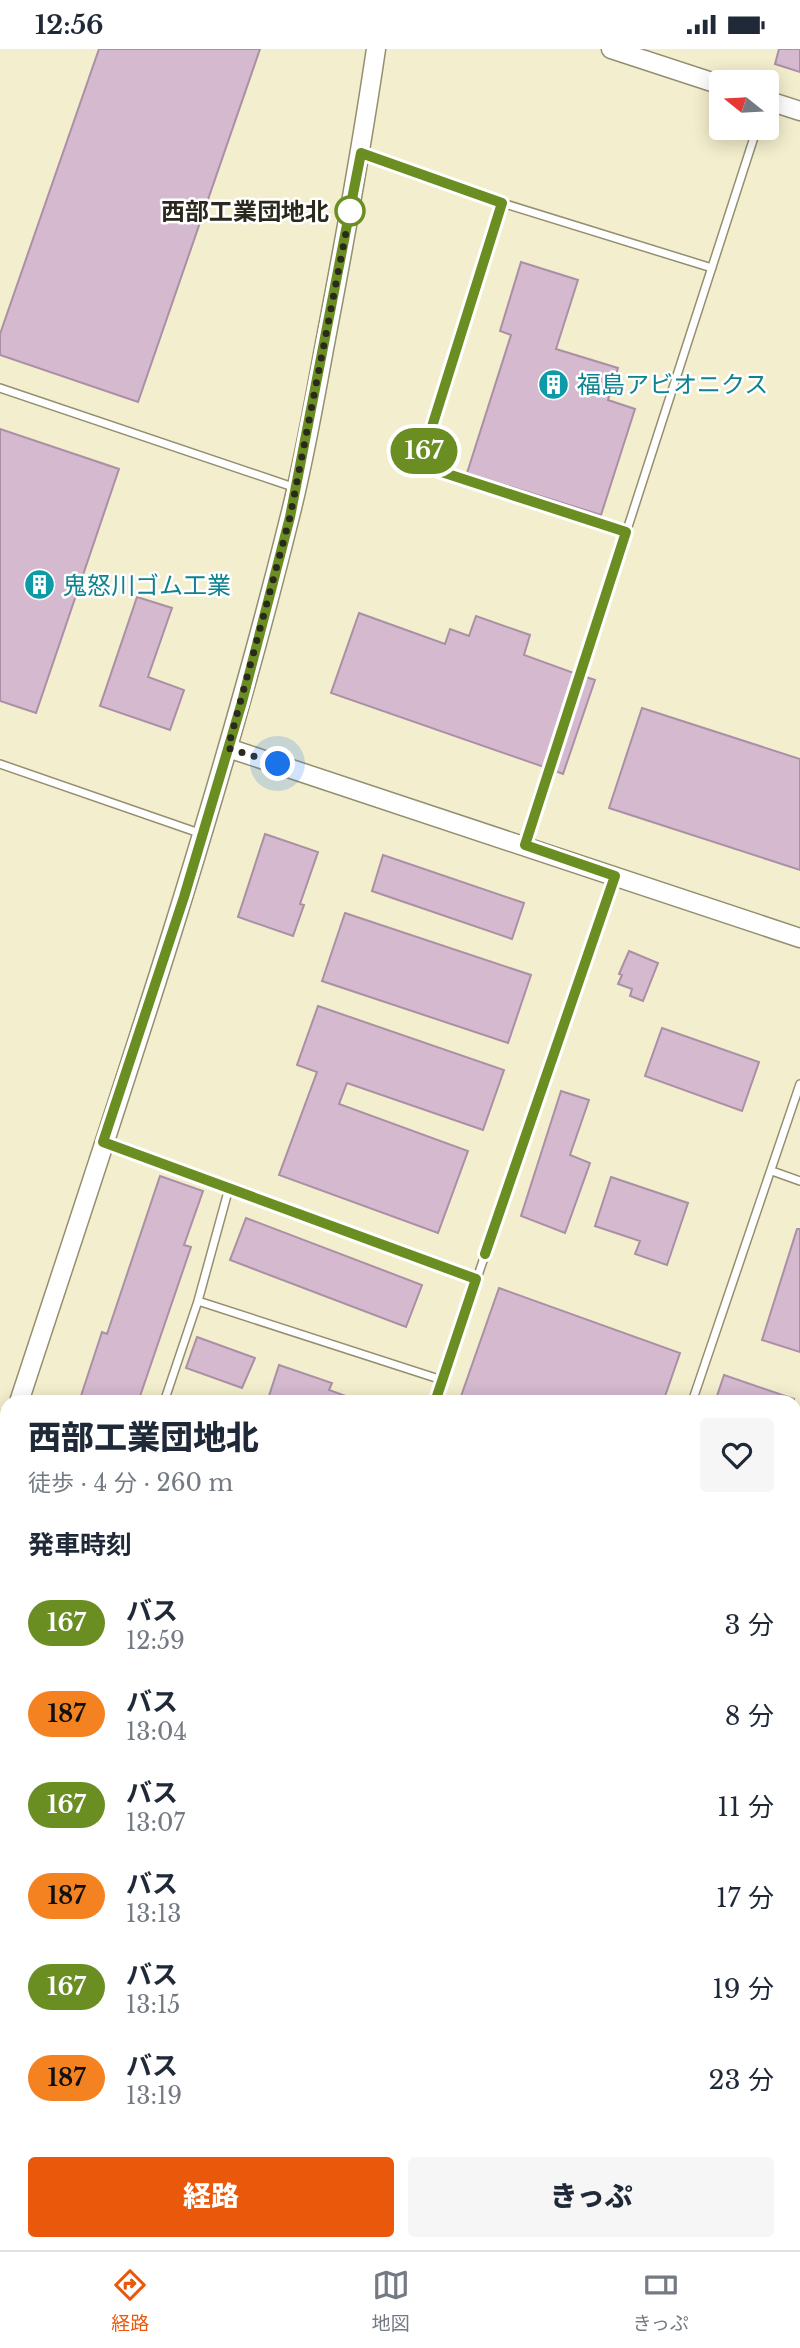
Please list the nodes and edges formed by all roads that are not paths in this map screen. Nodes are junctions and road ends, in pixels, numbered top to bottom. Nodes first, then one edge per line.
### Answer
1 (376, 49) edge
2 (611, 49) edge
3 (709, 81) edge
4 (779, 104) edge
5 (800, 111) edge
6 (753, 140) edge
7 (361, 153) junction
8 (502, 203) junction
9 (712, 268) junction
10 (0, 388) edge
11 (296, 488) junction
12 (626, 532) junction
13 (228, 748) junction
14 (0, 764) edge
15 (203, 835) junction
16 (525, 845) junction
17 (615, 876) junction
18 (800, 938) edge
19 (800, 1084) edge
20 (103, 1142) junction
21 (772, 1171) junction
22 (800, 1181) edge
23 (229, 1188) junction
24 (476, 1279) junction
25 (198, 1301) junction
26 (442, 1380) junction
27 (21, 1395) edge
28 (166, 1395) edge
29 (437, 1395) edge
30 (694, 1395) edge

1 - 7 street
2 - 3 street
4 - 5 street
6 - 9 lane
7 - 8 lane
7 - 11 street
8 - 9 lane
8 - 12 lane
9 - 12 lane
10 - 11 lane
11 - 13 street
12 - 16 lane
13 - 15 street
13 - 16 street
14 - 15 lane
15 - 20 street
16 - 17 street
17 - 18 street
17 - 24 lane
19 - 21 lane
20 - 23 lane
20 - 27 street
21 - 22 lane
21 - 30 lane
23 - 24 lane
23 - 25 lane
24 - 26 lane
25 - 26 lane
25 - 28 lane
26 - 29 lane

